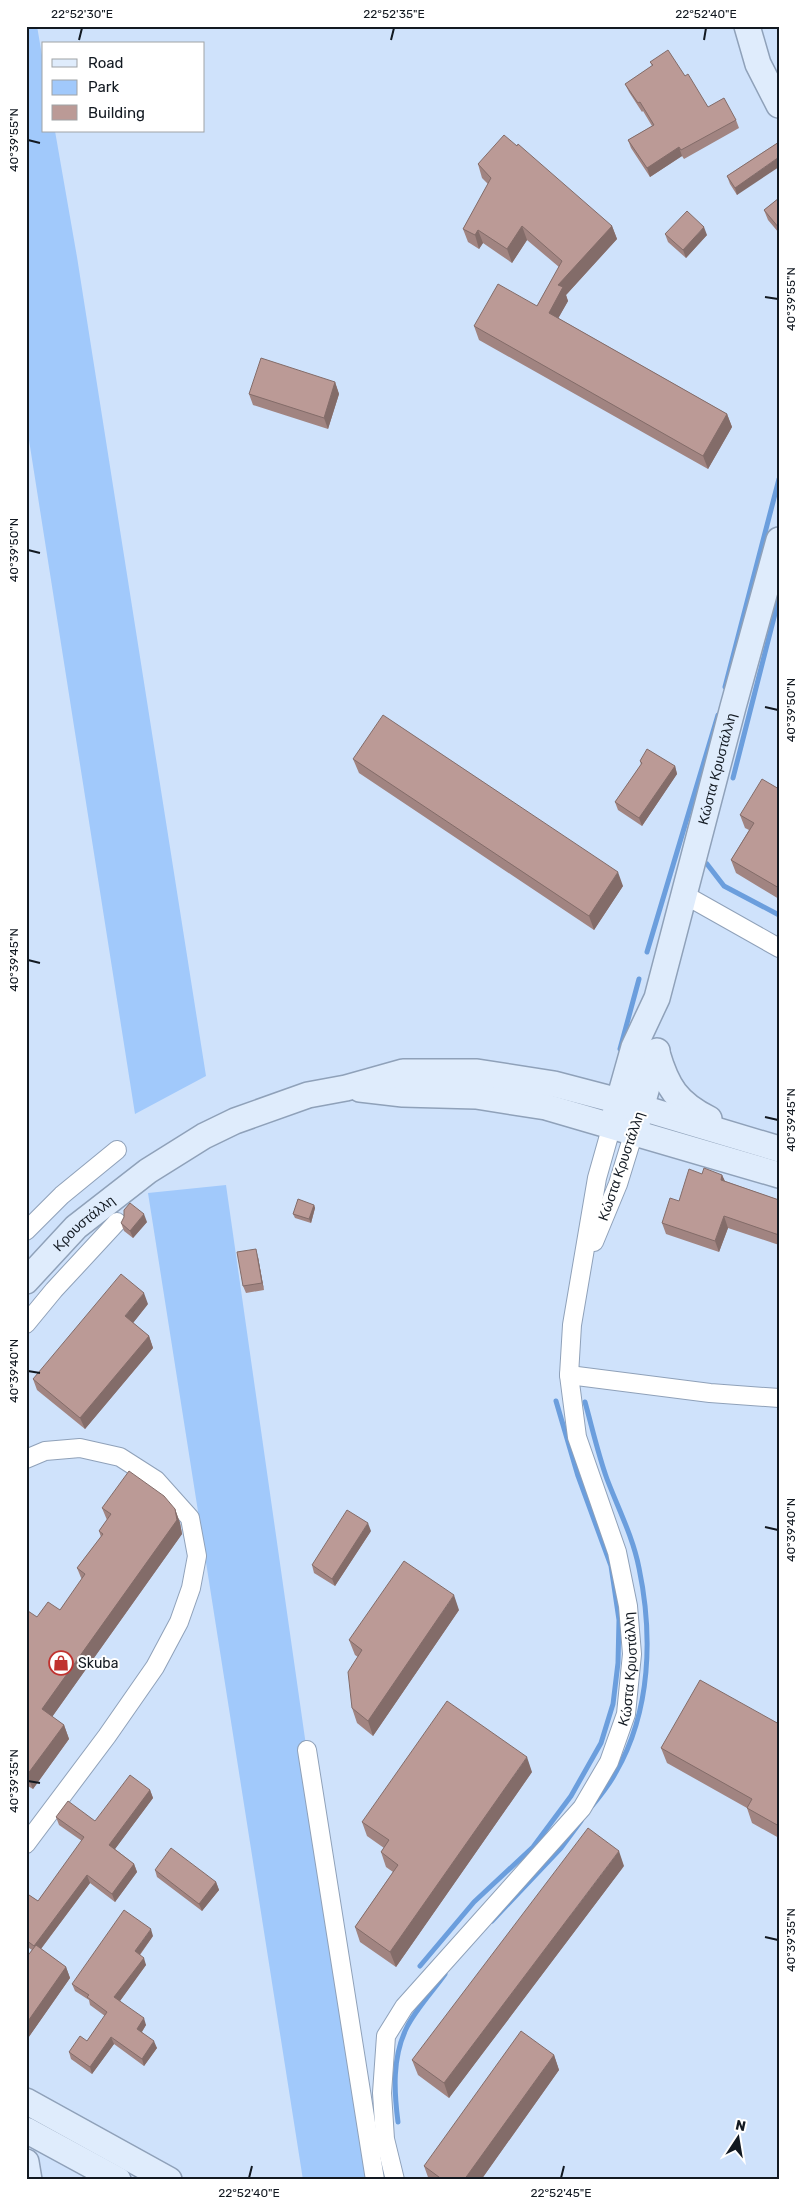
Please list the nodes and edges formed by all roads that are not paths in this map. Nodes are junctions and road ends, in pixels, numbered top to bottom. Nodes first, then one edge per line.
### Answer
1 (748, 26) edge
2 (779, 105) edge
3 (779, 540) edge
4 (685, 894) junction
5 (779, 948) edge
6 (657, 998) junction
7 (657, 1053) junction
8 (346, 1088) junction
9 (630, 1104) junction
10 (623, 1129) junction
11 (768, 1146) edge
12 (117, 1150) dead end
13 (779, 1175) edge
14 (117, 1222) dead end
15 (26, 1231) edge
16 (26, 1281) edge
17 (26, 1324) edge
18 (569, 1375) junction
19 (779, 1398) edge
20 (26, 1458) edge
21 (307, 1750) dead end
22 (26, 1844) edge
23 (26, 2101) edge
24 (383, 2112) junction
25 (365, 2115) junction
26 (26, 2130) edge
27 (26, 2162) edge
28 (30, 2180) edge
29 (118, 2180) edge
30 (169, 2180) edge
31 (375, 2180) edge
32 (395, 2180) edge

1 - 2 street
3 - 4 street, Κώστα Κρυστάλλη
4 - 5 street
4 - 6 street, Κώστα Κρυστάλλη
6 - 7 street, Κώστα Κρυστάλλη
6 - 9 street, Κώστα Κρυστάλλη
7 - 9 street, Κώστα Κρυστάλλη
7 - 11 street
8 - 9 street
8 - 10 street
8 - 16 street, Κρουστάλλη
9 - 10 street, Κώστα Κρυστάλλη
9 - 11 street
10 - 13 street
10 - 18 street, Κώστα Κρυστάλλη
12 - 15 street
14 - 17 street
18 - 19 street
18 - 24 street, Κώστα Κρυστάλλη
20 - 22 street
21 - 25 street
23 - 30 street
24 - 25 street
24 - 32 street, Κώστα Κρυστάλλη
25 - 31 street
26 - 29 street
27 - 28 street

